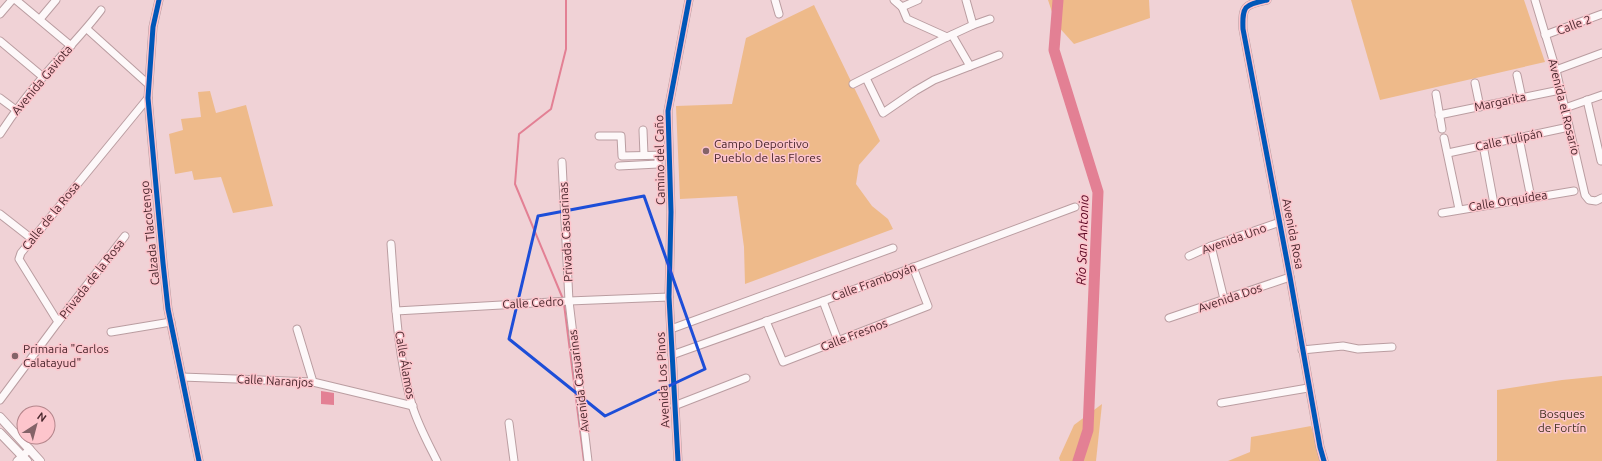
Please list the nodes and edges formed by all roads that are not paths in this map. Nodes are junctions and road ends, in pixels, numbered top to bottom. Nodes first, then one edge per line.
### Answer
1 (12, 0) edge
2 (16, 0) edge
3 (56, 0) edge
4 (159, 0) edge
5 (689, 0) edge
6 (775, 0) edge
7 (894, 0) edge
8 (918, 0) edge
9 (966, 0) edge
10 (1267, 0) edge
11 (1536, 0) edge
12 (902, 7) junction
13 (101, 10) dead end
14 (0, 14) edge
15 (779, 14) dead end
16 (1602, 14) edge
17 (40, 19) junction
18 (990, 19) dead end
19 (973, 25) junction
20 (87, 29) junction
21 (1545, 35) junction
22 (950, 36) junction
23 (0, 41) edge
24 (71, 46) junction
25 (1602, 53) edge
26 (998, 55) dead end
27 (970, 66) junction
28 (1556, 70) junction
29 (1517, 75) dead end
30 (43, 77) junction
31 (866, 78) junction
32 (1475, 83) dead end
33 (148, 84) junction
34 (854, 84) dead end
35 (1560, 90) junction
36 (1436, 94) dead end
37 (1602, 95) edge
38 (0, 98) edge
39 (148, 98) junction
40 (1522, 98) junction
41 (1587, 100) junction
42 (1480, 106) junction
43 (1565, 108) junction
44 (16, 110) junction
45 (1439, 115) junction
46 (1569, 127) junction
47 (1442, 129) dead end
48 (643, 130) dead end
49 (0, 134) edge
50 (599, 136) dead end
51 (1444, 138) dead end
52 (1519, 138) junction
53 (1483, 145) junction
54 (1448, 153) junction
55 (644, 155) junction
56 (658, 155) junction
57 (668, 155) junction
58 (1602, 160) edge
59 (562, 162) dead end
60 (619, 166) dead end
61 (1574, 191) dead end
62 (1531, 198) junction
63 (1602, 198) edge
64 (1494, 204) junction
65 (1075, 207) dead end
66 (1459, 209) junction
67 (1442, 213) dead end
68 (0, 214) edge
69 (1280, 222) junction
70 (125, 236) dead end
71 (32, 239) junction
72 (391, 244) dead end
73 (1211, 246) junction
74 (893, 248) dead end
75 (1188, 256) dead end
76 (913, 267) junction
77 (1290, 277) junction
78 (669, 297) junction
79 (1224, 299) junction
80 (569, 301) junction
81 (823, 301) junction
82 (396, 311) junction
83 (1169, 318) dead end
84 (766, 321) junction
85 (58, 322) junction
86 (170, 322) junction
87 (297, 329) dead end
88 (671, 329) junction
89 (111, 332) dead end
90 (838, 342) junction
91 (1392, 347) dead end
92 (1302, 350) junction
93 (672, 355) junction
94 (182, 377) junction
95 (746, 378) dead end
96 (313, 382) junction
97 (1308, 388) junction
98 (0, 400) edge
99 (1221, 403) dead end
100 (413, 406) junction
101 (674, 406) junction
102 (0, 417) edge
103 (509, 423) dead end
104 (0, 433) edge
105 (30, 450) junction
106 (22, 459) edge
107 (40, 461) edge
108 (199, 461) edge
109 (438, 461) edge
110 (514, 461) edge
111 (588, 461) edge
112 (678, 461) edge
113 (1324, 461) edge

1 - 14 street
2 - 17 street
3 - 17 street
4 - 33 street, Calzada Tlacotengo
5 - 57 street, Camino del Caño
6 - 15 street
7 - 12 street
8 - 12 street
9 - 19 street
10 - 69 street, Avenida Rosa
11 - 21 street, Avenida el Rosario
12 - 22 street
13 - 20 street, Avenida Gaviota
16 - 21 street, Calle 2
17 - 24 street
18 - 19 street
19 - 22 street
20 - 24 street, Avenida Gaviota
20 - 33 street
21 - 28 street, Avenida el Rosario
22 - 27 street
22 - 31 street
23 - 30 street
24 - 30 street, Avenida Gaviota
25 - 28 street
26 - 27 street
27 - 31 street
28 - 35 street, Avenida el Rosario
29 - 40 street
30 - 44 street, Avenida Gaviota
31 - 34 street
32 - 42 street
33 - 39 street, Calzada Tlacotengo
35 - 40 street, Margarita
35 - 43 street, Avenida el Rosario
36 - 45 street
37 - 41 street
38 - 44 street
39 - 71 street, Calle de la Rosa
39 - 86 street, Calzada Tlacotengo
40 - 42 street, Margarita
41 - 43 street
41 - 58 street
42 - 45 street, Margarita
43 - 46 street, Avenida el Rosario
44 - 49 street, Avenida Gaviota
45 - 47 street
46 - 52 street, Calle Tulipán
46 - 63 street, Avenida el Rosario
48 - 55 street
50 - 55 street
51 - 54 street
52 - 53 street, Calle Tulipán
52 - 62 street
53 - 54 street, Calle Tulipán
53 - 64 street
54 - 66 street
55 - 56 street
56 - 57 street
56 - 60 street
57 - 78 street, Camino del Caño
59 - 80 street, Privada Casuarinas
61 - 62 street, Calle Orquídea
62 - 64 street, Calle Orquídea
64 - 66 street, Calle Orquídea
65 - 76 street, Calle Framboyán
66 - 67 street, Calle Orquídea
68 - 71 street
69 - 73 street, Avenida Uno
69 - 77 street, Avenida Rosa
70 - 85 street, Privada de la Rosa
71 - 85 street, Calle de la Rosa
72 - 82 street, Calle Álamos
73 - 75 street, Avenida Uno
73 - 79 street
74 - 88 street
76 - 81 street, Calle Framboyán
76 - 90 street, Calle Fresnos
77 - 79 street, Avenida Dos
77 - 92 street, Avenida Rosa
78 - 80 street, Calle Cedro
78 - 88 street, Avenida Los Pinos
79 - 83 street, Avenida Dos
80 - 82 street, Calle Cedro
80 - 111 street, Avenida Casuarinas
81 - 84 street, Calle Framboyán
81 - 90 street
82 - 100 street, Calle Álamos
84 - 90 street, Calle Fresnos
84 - 93 street, Calle Framboyán
85 - 98 street
86 - 89 street
86 - 94 street, Calzada Tlacotengo
87 - 96 street
88 - 93 street, Avenida Los Pinos
91 - 92 street
92 - 97 street, Avenida Rosa
93 - 101 street, Avenida Los Pinos
94 - 96 street, Calle Naranjos
94 - 108 street, Calzada Tlacotengo
95 - 101 street
96 - 100 street, Calle Naranjos
97 - 99 street
97 - 113 street, Avenida Rosa
100 - 109 street, Calle Álamos
101 - 112 street, Avenida Los Pinos
102 - 105 main road
103 - 110 street
104 - 106 main road
105 - 106 street
105 - 107 main road

